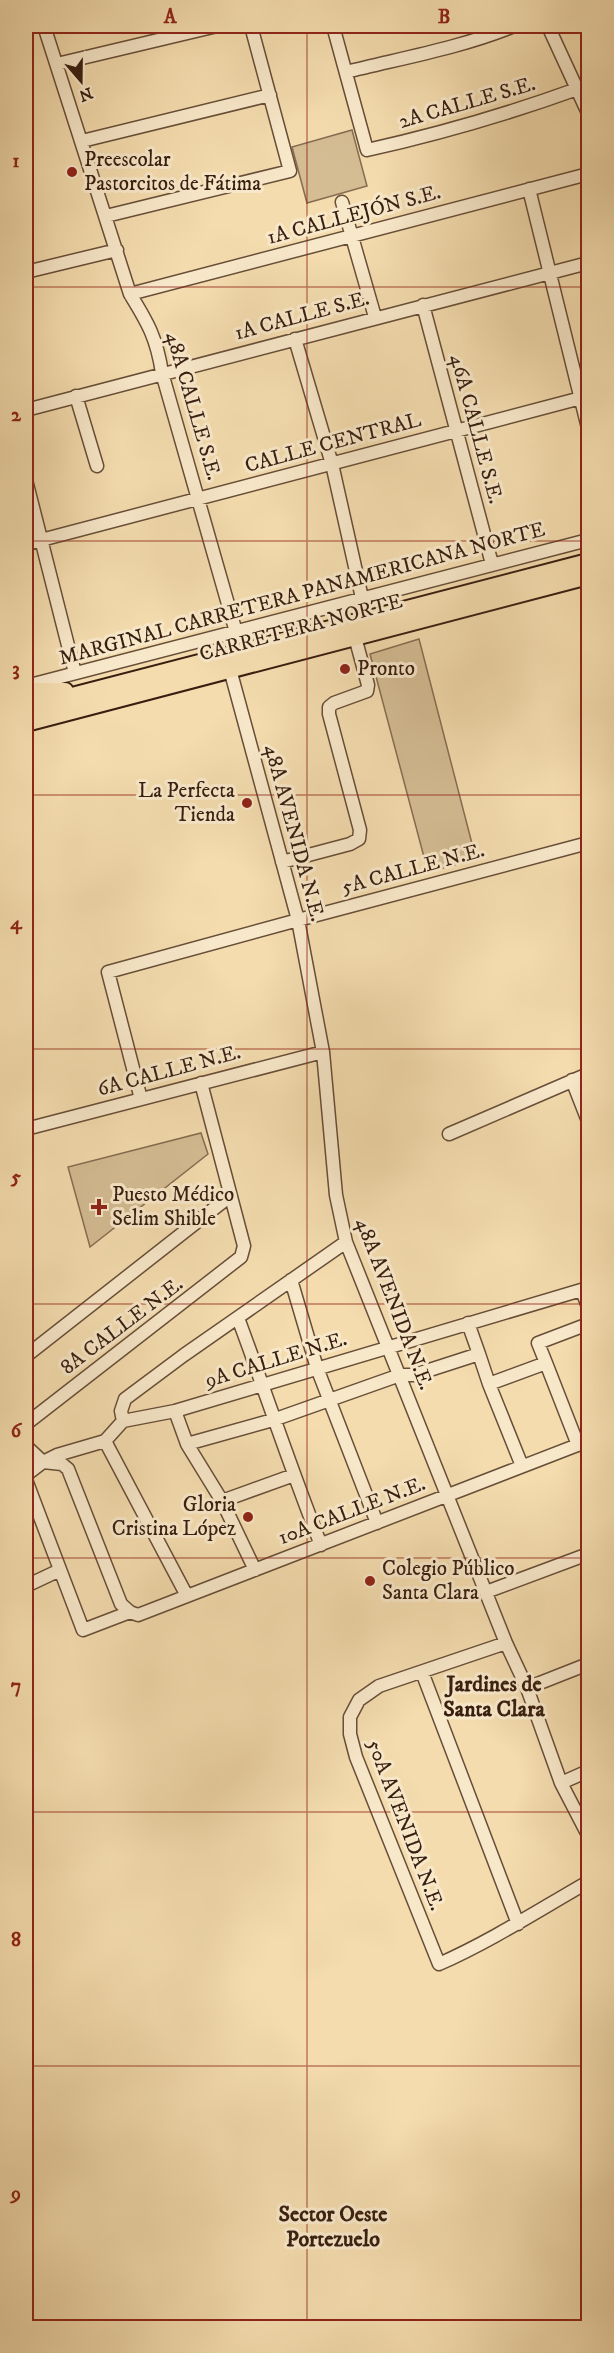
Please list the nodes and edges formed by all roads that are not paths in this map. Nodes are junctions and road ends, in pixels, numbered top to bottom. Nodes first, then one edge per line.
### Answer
1 (44, 26) edge
2 (217, 26) edge
3 (251, 26) edge
4 (333, 26) edge
5 (514, 26) edge
6 (548, 26) edge
7 (57, 64) junction
8 (345, 72) junction
9 (577, 89) junction
10 (270, 95) junction
11 (588, 113) edge
12 (82, 141) junction
13 (588, 174) edge
14 (529, 189) junction
15 (342, 202) dead end
16 (105, 216) junction
17 (351, 236) junction
18 (117, 250) junction
19 (588, 262) edge
20 (26, 272) edge
21 (550, 272) junction
22 (130, 294) junction
23 (423, 305) junction
24 (375, 317) junction
25 (296, 339) junction
26 (162, 373) junction
27 (76, 396) junction
28 (581, 398) junction
29 (26, 410) edge
30 (588, 428) edge
31 (457, 431) junction
32 (332, 464) junction
33 (97, 466) dead end
34 (26, 480) edge
35 (199, 498) junction
36 (40, 540) junction
37 (588, 540) edge
38 (26, 544) edge
39 (588, 562) edge
40 (492, 564) junction
41 (588, 576) edge
42 (362, 598) junction
43 (236, 632) junction
44 (355, 637) junction
45 (228, 663) junction
46 (75, 673) junction
47 (26, 686) edge
48 (26, 691) edge
49 (87, 691) junction
50 (26, 708) edge
51 (26, 723) edge
52 (588, 843) edge
53 (282, 862) junction
54 (298, 920) junction
55 (322, 1052) junction
56 (588, 1074) edge
57 (572, 1080) junction
58 (201, 1083) junction
59 (141, 1099) junction
60 (588, 1121) edge
61 (26, 1129) edge
62 (449, 1134) dead end
63 (230, 1197) junction
64 (346, 1242) junction
65 (291, 1280) junction
66 (585, 1289) edge
67 (588, 1307) edge
68 (238, 1318) junction
69 (468, 1323) junction
70 (588, 1324) edge
71 (388, 1346) junction
72 (479, 1354) junction
73 (26, 1356) edge
74 (546, 1363) junction
75 (317, 1368) junction
76 (400, 1375) junction
77 (489, 1384) junction
78 (263, 1386) junction
79 (330, 1400) junction
80 (175, 1411) junction
81 (273, 1420) junction
82 (123, 1421) junction
83 (26, 1424) edge
84 (105, 1441) junction
85 (583, 1443) edge
86 (187, 1444) junction
87 (26, 1446) edge
88 (43, 1462) junction
89 (522, 1467) junction
90 (26, 1475) edge
91 (294, 1475) junction
92 (26, 1480) edge
93 (447, 1496) junction
94 (222, 1501) junction
95 (377, 1523) junction
96 (321, 1545) junction
97 (588, 1554) edge
98 (60, 1570) junction
99 (255, 1570) junction
100 (26, 1586) edge
101 (486, 1592) junction
102 (187, 1596) junction
103 (130, 1612) junction
104 (506, 1642) junction
105 (588, 1664) edge
106 (422, 1672) junction
107 (527, 1688) junction
108 (588, 1771) edge
109 (561, 1783) junction
110 (588, 1835) edge
111 (588, 1882) edge
112 (518, 1924) junction

1 - 7 street, 48A CALLE S.E.
2 - 7 street
3 - 10 street
4 - 8 street
5 - 8 street
6 - 9 street
7 - 12 street, 48A CALLE S.E.
8 - 9 street, 2A CALLE S.E.
9 - 11 street
10 - 12 street
10 - 16 street
12 - 16 street, 48A CALLE S.E.
13 - 14 street, 1A CALLEJÓN S.E.
14 - 17 street, 1A CALLEJÓN S.E.
14 - 21 street
15 - 17 street
16 - 18 street, 48A CALLE S.E.
17 - 22 street, 1A CALLEJÓN S.E.
17 - 24 street
18 - 20 street
18 - 22 street, 48A CALLE S.E.
19 - 21 street, 1A CALLE S.E.
21 - 23 street, 1A CALLE S.E.
21 - 28 street
22 - 26 street, 48A CALLE S.E.
23 - 24 street, 1A CALLE S.E.
23 - 31 street, 46A CALLE S.E.
24 - 25 street, 1A CALLE S.E.
25 - 26 street, 1A CALLE S.E.
25 - 32 street
26 - 27 street, 1A CALLE S.E.
26 - 35 street, 48A CALLE S.E.
27 - 29 street, 1A CALLE S.E.
27 - 33 street
28 - 30 street
28 - 31 street, CALLE CENTRAL
31 - 32 street, CALLE CENTRAL
31 - 40 street, 46A CALLE S.E.
32 - 35 street, CALLE CENTRAL
32 - 42 street
34 - 36 street
35 - 36 street, CALLE CENTRAL
35 - 43 street, 48A CALLE S.E.
36 - 38 street, CALLE CENTRAL
36 - 46 street
37 - 40 street, MARGINAL CARRETERA PANAMERICANA NORTE
39 - 45 highway, CARRETERA NORTE
40 - 42 street, MARGINAL CARRETERA PANAMERICANA NORTE
41 - 44 highway, CARRETERA NORTE
42 - 43 street, MARGINAL CARRETERA PANAMERICANA NORTE
43 - 46 street, MARGINAL CARRETERA PANAMERICANA NORTE
44 - 45 highway, CARRETERA NORTE
44 - 53 street
45 - 49 highway, CARRETERA NORTE
45 - 51 highway, CARRETERA NORTE
45 - 53 street, 48A AVENIDA N.E.
46 - 47 street, MARGINAL CARRETERA PANAMERICANA NORTE
48 - 49 highway
49 - 50 highway, CARRETERA NORTE
52 - 54 street, 5A CALLE N.E.
53 - 54 street, 48A AVENIDA N.E.
54 - 55 street, 48A AVENIDA N.E.
54 - 59 street, 5A CALLE N.E.
55 - 58 street, 6A CALLE N.E.
55 - 64 street, 48A AVENIDA N.E.
56 - 57 street
57 - 60 street
57 - 62 street
58 - 59 street, 6A CALLE N.E.
58 - 63 street
59 - 61 street, 6A CALLE N.E.
63 - 73 street
63 - 83 street, 8A CALLE N.E.
64 - 65 street
64 - 71 street, 48A AVENIDA N.E.
65 - 68 street
65 - 75 street
66 - 67 street
66 - 69 street
68 - 78 street
68 - 82 street
69 - 71 street
69 - 72 street
70 - 74 street
71 - 75 street, 9A CALLE N.E.
71 - 76 street, 48A AVENIDA N.E.
72 - 76 street
72 - 77 street
74 - 77 street
74 - 85 street
75 - 78 street, 9A CALLE N.E.
75 - 79 street
76 - 79 street
76 - 93 street, 48A AVENIDA N.E.
77 - 89 street
78 - 80 street, 9A CALLE N.E.
78 - 81 street
79 - 81 street
79 - 95 street
80 - 82 street
80 - 86 street
81 - 86 street
81 - 91 street
82 - 84 street
84 - 88 street
84 - 102 street
85 - 89 street, 10A CALLE N.E.
86 - 94 street
87 - 88 street
88 - 90 street
88 - 103 street
89 - 93 street, 10A CALLE N.E.
91 - 94 street
91 - 96 street
92 - 98 street
93 - 95 street, 10A CALLE N.E.
93 - 101 street, 48A AVENIDA N.E.
94 - 99 street
95 - 96 street, 10A CALLE N.E.
96 - 99 street, 10A CALLE N.E.
97 - 101 street
98 - 100 street
98 - 103 street, 10A CALLE N.E.
99 - 102 street, 10A CALLE N.E.
101 - 104 street, 48A AVENIDA N.E.
102 - 103 street, 10A CALLE N.E.
104 - 106 street
104 - 107 street, 48A AVENIDA N.E.
105 - 107 street
106 - 112 street
106 - 112 street, 50A AVENIDA N.E.
107 - 109 street, 48A AVENIDA N.E.
108 - 109 street
109 - 110 street, 48A AVENIDA N.E.
111 - 112 street

